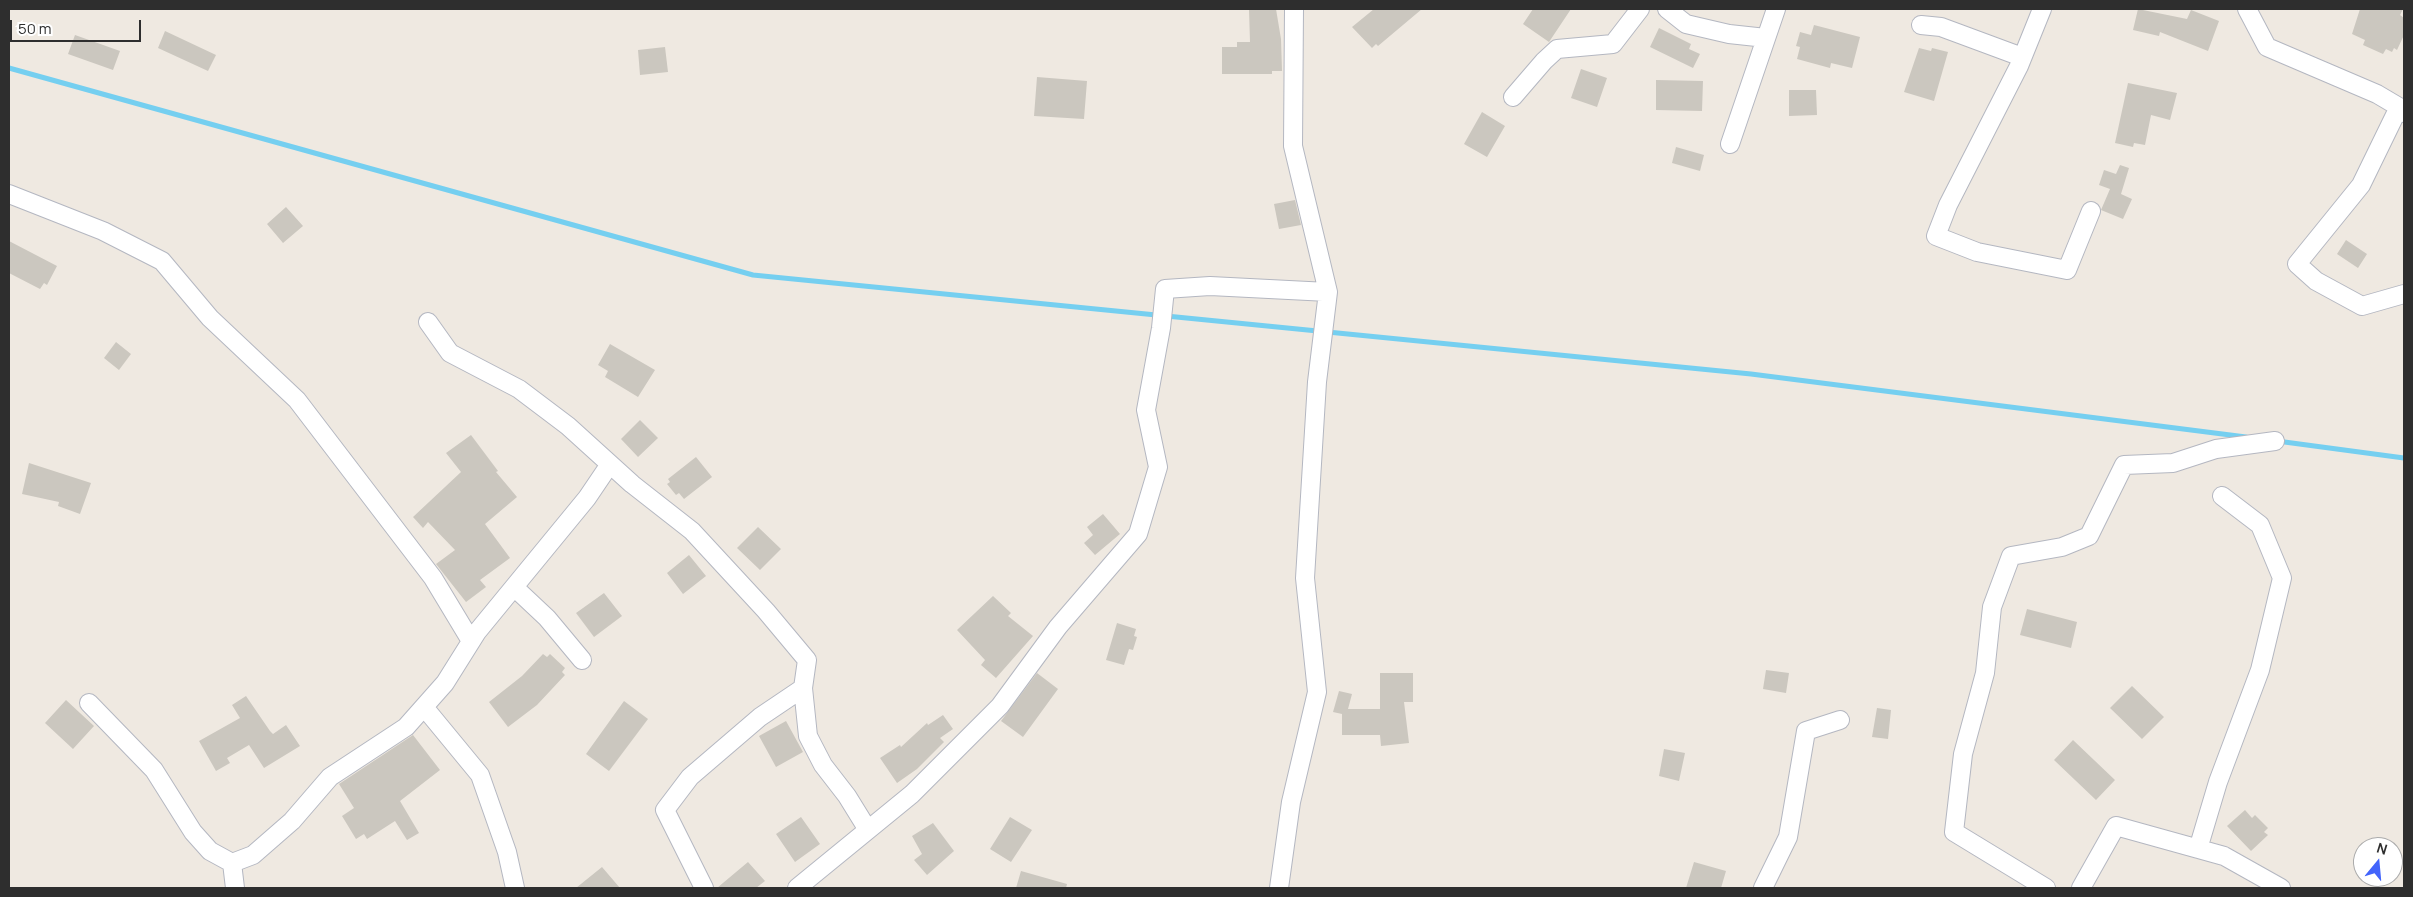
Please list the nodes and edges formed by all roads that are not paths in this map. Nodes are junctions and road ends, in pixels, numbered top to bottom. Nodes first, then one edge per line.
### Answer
1 (1294, 9) edge
2 (1640, 9) edge
3 (1667, 9) edge
4 (1776, 9) edge
5 (2042, 9) edge
6 (2247, 9) edge
7 (1921, 25) dead end
8 (1766, 38) junction
9 (2022, 57) junction
10 (1513, 97) dead end
11 (2402, 110) edge
12 (1730, 144) dead end
13 (9, 194) edge
14 (2090, 211) dead end
15 (1328, 292) junction
16 (2404, 294) edge
17 (428, 322) dead end
18 (2275, 441) dead end
19 (610, 464) junction
20 (2222, 496) dead end
21 (514, 587) junction
22 (471, 641) junction
23 (582, 660) dead end
24 (803, 688) junction
25 (89, 703) dead end
26 (424, 706) junction
27 (1840, 720) dead end
28 (868, 830) junction
29 (2198, 849) junction
30 (232, 863) junction
31 (2260, 883) edge
32 (235, 888) edge
33 (515, 888) edge
34 (704, 888) edge
35 (798, 888) edge
36 (1279, 888) edge
37 (1763, 888) edge
38 (2046, 888) edge
39 (2081, 888) edge
40 (2281, 888) edge

1 - 15 street
2 - 10 street
3 - 8 street
4 - 8 street
5 - 9 street
6 - 11 street
7 - 9 street
8 - 12 street
9 - 14 street
11 - 16 street
13 - 22 street
15 - 28 street
15 - 36 street
17 - 19 street
18 - 38 street
19 - 21 street
19 - 24 street
20 - 29 street
21 - 22 street
21 - 23 street
22 - 26 street
24 - 28 street
24 - 34 street
25 - 30 street
26 - 30 street
26 - 33 street
27 - 37 street
28 - 35 street
29 - 31 street
29 - 39 street
30 - 32 street
31 - 40 street

